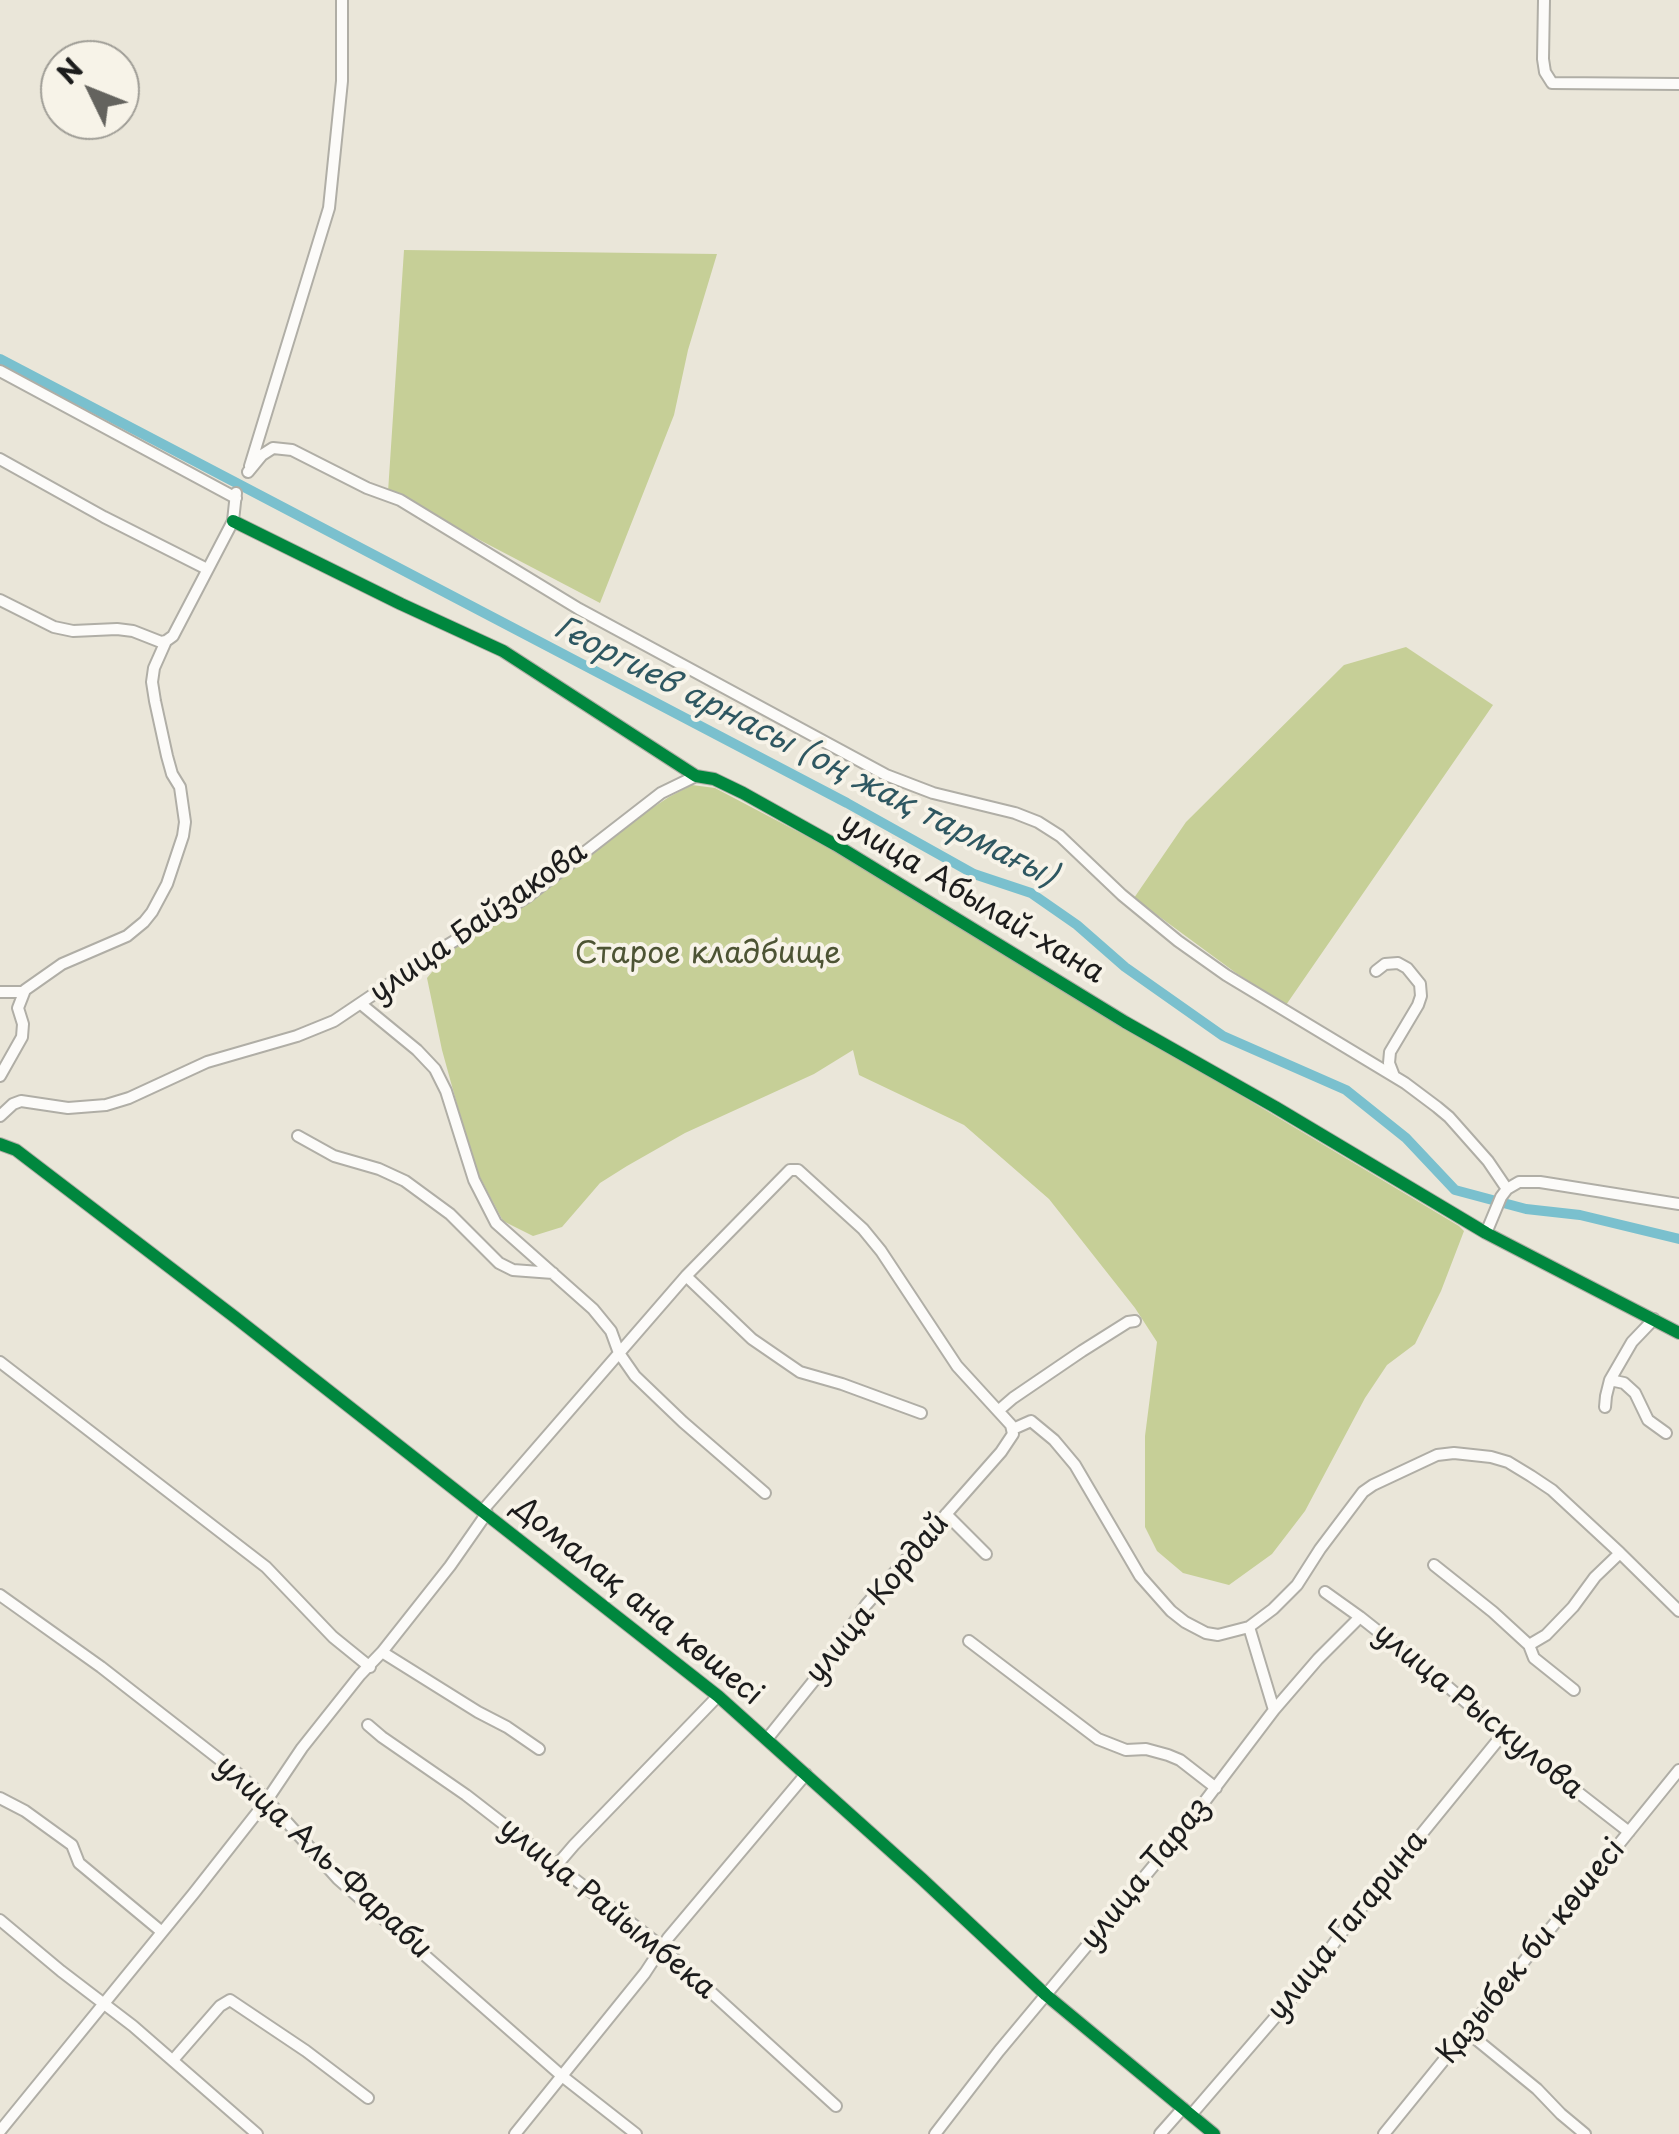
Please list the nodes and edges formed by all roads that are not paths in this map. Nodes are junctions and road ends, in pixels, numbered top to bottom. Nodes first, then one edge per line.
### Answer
1 (342, 0) edge
2 (1544, 0) edge
3 (1679, 84) edge
4 (0, 371) edge
5 (0, 459) edge
6 (233, 521) junction
7 (207, 569) junction
8 (2, 604) edge
9 (166, 641) junction
10 (696, 776) junction
11 (1376, 970) dead end
12 (0, 992) edge
13 (24, 992) junction
14 (361, 1004) junction
15 (0, 1076) edge
16 (1395, 1077) junction
17 (0, 1116) edge
18 (298, 1136) dead end
19 (0, 1144) edge
20 (1503, 1198) junction
21 (1679, 1204) edge
22 (1486, 1233) junction
23 (553, 1273) junction
24 (686, 1276) junction
25 (1654, 1319) junction
26 (1135, 1320) dead end
27 (1679, 1333) edge
28 (619, 1354) junction
29 (0, 1362) edge
30 (1610, 1380) junction
31 (1606, 1407) dead end
32 (998, 1411) junction
33 (921, 1413) dead end
34 (1013, 1432) junction
35 (1666, 1433) dead end
36 (765, 1492) dead end
37 (485, 1512) junction
38 (946, 1514) junction
39 (1620, 1553) junction
40 (986, 1554) dead end
41 (1434, 1565) dead end
42 (1325, 1592) dead end
43 (0, 1595) edge
44 (1679, 1611) edge
45 (1360, 1617) junction
46 (1249, 1627) junction
47 (969, 1642) dead end
48 (1529, 1645) junction
49 (382, 1652) junction
50 (370, 1667) junction
51 (1574, 1690) dead end
52 (718, 1696) junction
53 (1274, 1710) junction
54 (368, 1725) dead end
55 (1503, 1734) junction
56 (767, 1739) junction
57 (539, 1748) dead end
58 (1678, 1773) edge
59 (806, 1774) junction
60 (1216, 1788) junction
61 (0, 1798) edge
62 (266, 1800) junction
63 (1629, 1832) junction
64 (556, 1866) junction
65 (0, 1920) edge
66 (162, 1932) junction
67 (661, 1948) junction
68 (1046, 1995) junction
69 (104, 2006) junction
70 (1466, 2031) junction
71 (173, 2060) junction
72 (562, 2076) junction
73 (368, 2098) dead end
74 (836, 2106) dead end
75 (1187, 2112) junction
76 (2, 2124) edge
77 (258, 2134) edge
78 (514, 2134) edge
79 (636, 2134) edge
80 (935, 2134) edge
81 (1160, 2134) edge
82 (1214, 2134) edge
83 (1384, 2134) edge
84 (1585, 2134) edge

1 - 16 street
2 - 3 street
4 - 6 street
5 - 7 street
6 - 7 street
6 - 10 street, улица Абылай-хана
7 - 9 street
8 - 9 street
9 - 13 street
10 - 14 street, улица Байзакова
10 - 22 street, улица Абылай-хана
11 - 16 street
12 - 13 street
13 - 15 street
14 - 17 street, улица Байзакова
14 - 23 street, улица Байзакова
16 - 20 street
18 - 23 street
19 - 37 street, Домалақ ана көшесі
20 - 21 street
20 - 22 street
22 - 25 street, улица Абылай-хана
23 - 28 street, улица Байзакова
24 - 28 street
24 - 32 street
24 - 33 street
25 - 27 street, улица Абылай-хана
25 - 30 street
26 - 32 street
28 - 36 street, улица Байзакова
28 - 37 street
29 - 50 street
30 - 31 street
30 - 35 street
32 - 34 street
34 - 38 street, улица Кордай
34 - 46 street
37 - 49 street
37 - 52 street, Домалақ ана көшесі
38 - 40 street
38 - 56 street, улица Кордай
39 - 44 street
39 - 46 street
39 - 48 street
41 - 48 street
42 - 45 street, улица Рыскулова
43 - 62 street, улица Аль-Фараби
45 - 53 street, улица Тараз
45 - 55 street, улица Рыскулова
46 - 53 street
47 - 60 street
48 - 51 street
49 - 50 street
49 - 57 street
50 - 62 street
52 - 56 street, Домалақ ана көшесі
52 - 64 street, Домалақ ана көшесі
53 - 60 street, улица Тараз
54 - 64 street, улица Райымбека
55 - 63 street, улица Рыскулова
55 - 75 street, улица Гагарина
56 - 59 street, Домалақ ана көшесі
58 - 63 street, Қазыбек би көшесі
59 - 67 street
59 - 68 street, Домалақ ана көшесі
60 - 68 street, улица Тараз
61 - 66 street
62 - 66 street
62 - 72 street, улица Аль-Фараби
63 - 70 street, Қазыбек би көшесі
64 - 67 street, улица Райымбека
65 - 69 street
66 - 69 street
67 - 72 street
67 - 74 street, улица Райымбека
68 - 75 street, Домалақ ана көшесі
68 - 80 street, улица Тараз
69 - 71 street
69 - 76 street
70 - 83 street, Қазыбек би көшесі
70 - 84 street
71 - 73 street
71 - 77 street
72 - 78 street
72 - 79 street, улица Аль-Фараби
75 - 81 street, улица Гагарина
75 - 82 street, Домалақ ана көшесі

